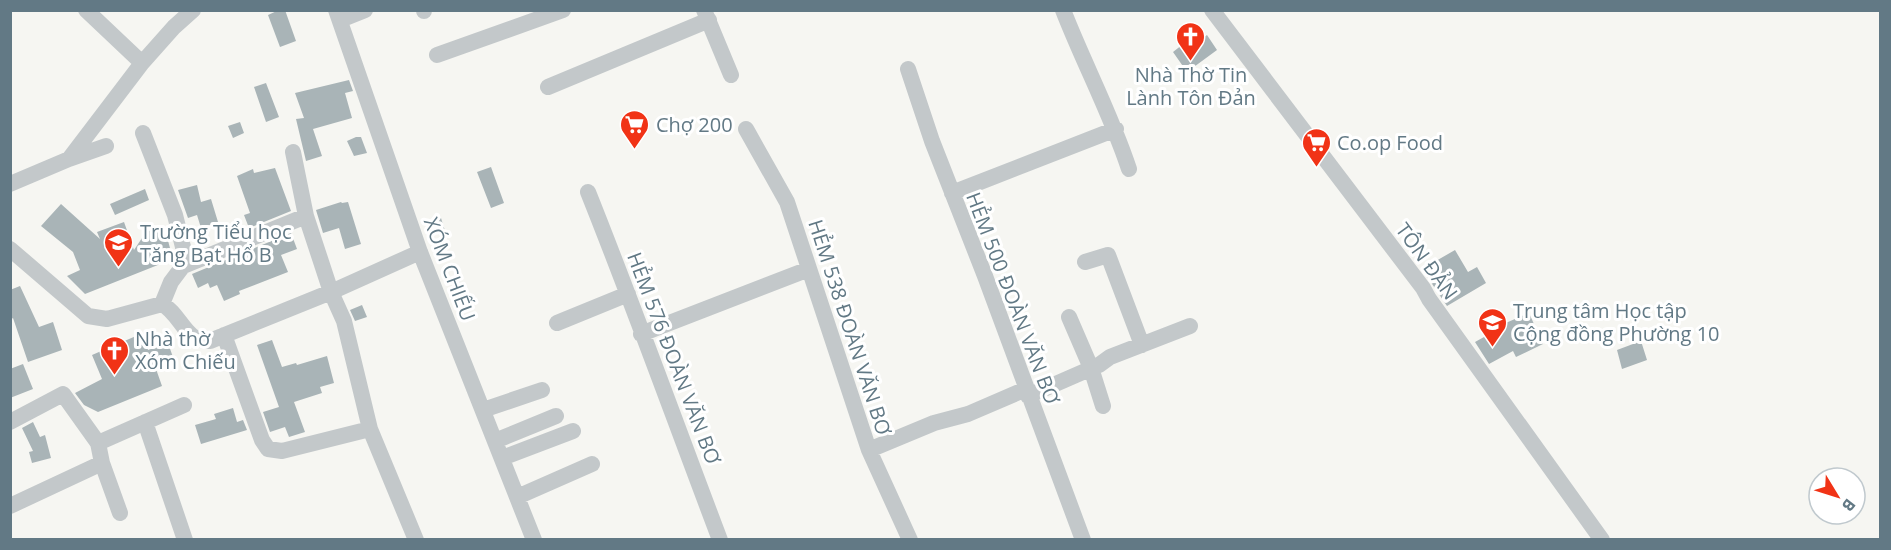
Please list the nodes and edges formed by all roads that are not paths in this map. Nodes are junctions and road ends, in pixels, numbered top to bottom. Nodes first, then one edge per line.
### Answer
1 (86, 10) edge
2 (192, 10) edge
3 (365, 10) edge
4 (562, 10) edge
5 (1063, 10) edge
6 (1212, 10) edge
7 (338, 15) edge
8 (706, 15) edge
9 (437, 55) dead end
10 (142, 63) junction
11 (908, 69) dead end
12 (731, 75) dead end
13 (548, 87) dead end
14 (746, 129) dead end
15 (1116, 129) junction
16 (143, 133) dead end
17 (106, 146) dead end
18 (293, 152) dead end
19 (69, 159) junction
20 (1129, 169) dead end
21 (10, 183) edge
22 (588, 192) dead end
23 (952, 194) junction
24 (306, 216) junction
25 (10, 249) edge
26 (420, 252) junction
27 (1085, 262) dead end
28 (183, 266) junction
29 (809, 269) junction
30 (331, 292) junction
31 (628, 294) junction
32 (162, 304) junction
33 (1069, 317) dead end
34 (557, 323) dead end
35 (1190, 326) dead end
36 (641, 334) junction
37 (224, 335) junction
38 (1142, 345) junction
39 (1091, 368) junction
40 (542, 390) dead end
41 (1027, 393) junction
42 (184, 405) dead end
43 (1103, 406) dead end
44 (483, 410) junction
45 (556, 416) dead end
46 (10, 422) edge
47 (145, 422) junction
48 (370, 429) junction
49 (573, 431) dead end
50 (495, 441) junction
51 (98, 443) junction
52 (869, 450) junction
53 (502, 458) junction
54 (102, 463) junction
55 (592, 464) dead end
56 (517, 498) junction
57 (10, 506) edge
58 (120, 513) dead end
59 (186, 540) edge
60 (416, 540) edge
61 (534, 540) edge
62 (720, 540) edge
63 (910, 540) edge
64 (1083, 540) edge
65 (1602, 540) edge

1 - 10 street
2 - 10 street
3 - 7 street
4 - 9 street
5 - 15 street
6 - 65 street, TÔN ĐẢN
7 - 26 street, XÓM CHIẾU
8 - 12 street
8 - 13 street
10 - 19 street
11 - 23 street, HẺM 500 ĐOÀN VĂN BƠ
14 - 29 street, HẺM 538 ĐOÀN VĂN BƠ
15 - 20 street
15 - 23 street
16 - 28 street
17 - 19 street
18 - 24 street
19 - 21 street
22 - 31 street, HẺM 576 ĐOÀN VĂN BƠ
23 - 41 street, HẺM 500 ĐOÀN VĂN BƠ
24 - 28 street
24 - 30 street
25 - 32 street
26 - 30 street
26 - 44 street, XÓM CHIẾU
27 - 38 street
28 - 32 street
29 - 36 street
29 - 52 street, HẺM 538 ĐOÀN VĂN BƠ
30 - 37 street
30 - 48 street
31 - 34 street
31 - 36 street, HẺM 576 ĐOÀN VĂN BƠ
32 - 37 street
33 - 39 street
35 - 38 street
36 - 62 street, HẺM 576 ĐOÀN VĂN BƠ
37 - 48 street
38 - 39 street
39 - 41 street
39 - 43 street
40 - 44 street
41 - 52 street
41 - 64 street, HẺM 500 ĐOÀN VĂN BƠ
42 - 47 street
44 - 50 street, XÓM CHIẾU
45 - 50 street
46 - 51 street
47 - 51 street
47 - 59 street
48 - 60 street
49 - 53 street
50 - 53 street, XÓM CHIẾU
51 - 54 street
52 - 63 street, HẺM 538 ĐOÀN VĂN BƠ
53 - 56 street, XÓM CHIẾU
54 - 57 street
54 - 58 street
55 - 56 street
56 - 61 street, XÓM CHIẾU

